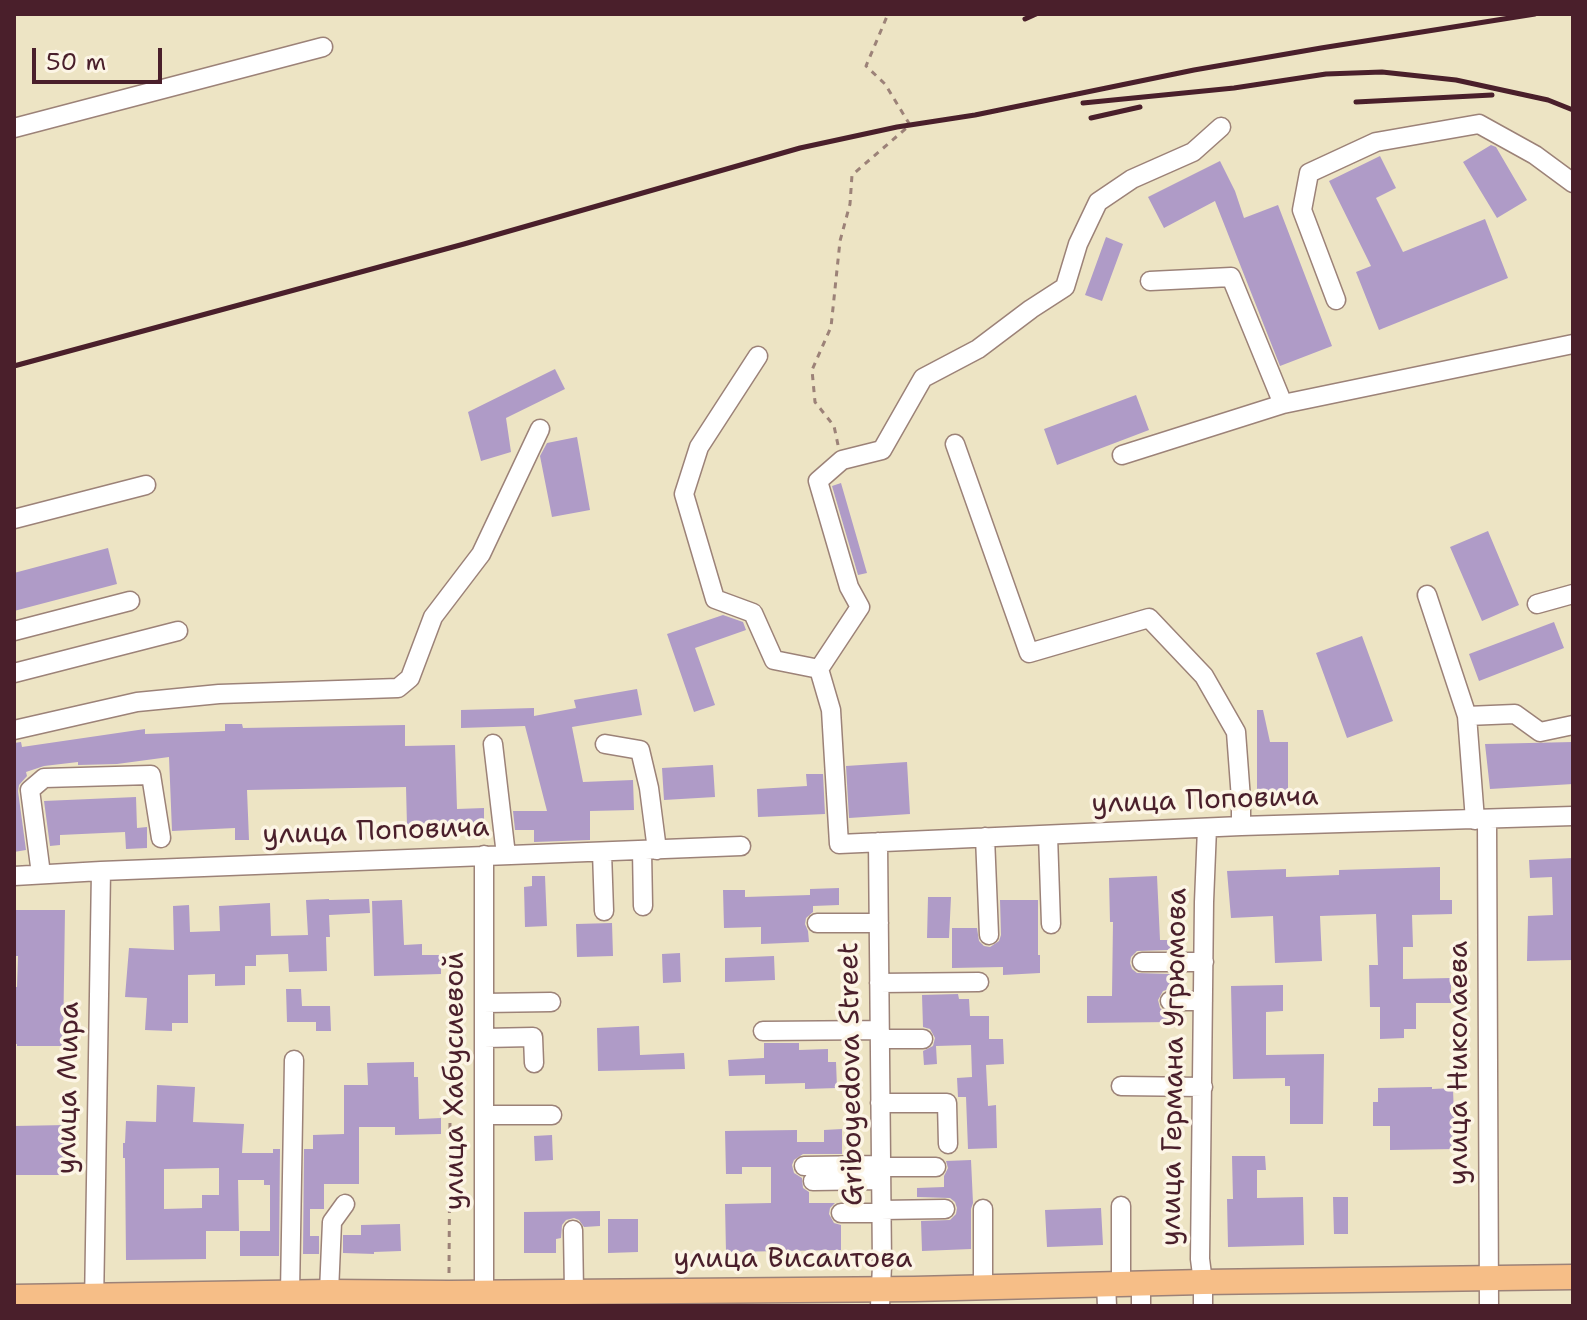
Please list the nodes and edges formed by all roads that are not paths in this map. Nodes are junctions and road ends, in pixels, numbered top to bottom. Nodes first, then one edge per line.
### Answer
1 (323, 47) dead end
2 (1221, 127) dead end
3 (14, 128) edge
4 (1573, 183) edge
5 (1150, 281) dead end
6 (1336, 300) dead end
7 (1573, 344) edge
8 (758, 356) dead end
9 (1283, 404) junction
10 (540, 429) dead end
11 (955, 444) dead end
12 (1122, 455) dead end
13 (146, 485) dead end
14 (14, 519) edge
15 (1573, 594) edge
16 (1427, 595) dead end
17 (130, 601) dead end
18 (1537, 604) dead end
19 (14, 631) edge
20 (178, 631) dead end
21 (819, 669) junction
22 (14, 673) edge
23 (1467, 716) junction
24 (1573, 725) edge
25 (14, 730) edge
26 (493, 744) dead end
27 (605, 744) dead end
28 (1573, 816) edge
29 (1481, 820) junction
30 (1241, 826) junction
31 (1207, 828) junction
32 (1048, 835) junction
33 (985, 837) junction
34 (161, 838) dead end
35 (878, 842) junction
36 (741, 846) dead end
37 (649, 850) junction
38 (602, 852) junction
39 (484, 855) junction
40 (506, 855) junction
41 (101, 871) junction
42 (41, 874) junction
43 (14, 876) edge
44 (643, 906) dead end
45 (604, 911) dead end
46 (817, 923) dead end
47 (879, 923) junction
48 (1051, 924) dead end
49 (989, 935) dead end
50 (1142, 962) dead end
51 (1204, 962) junction
52 (979, 982) dead end
53 (879, 983) junction
54 (1170, 1001) dead end
55 (1203, 1001) junction
56 (551, 1002) dead end
57 (484, 1003) junction
58 (763, 1031) dead end
59 (880, 1034) junction
60 (484, 1038) junction
61 (923, 1039) dead end
62 (294, 1060) dead end
63 (534, 1063) dead end
64 (1121, 1086) dead end
65 (1203, 1087) junction
66 (880, 1103) junction
67 (484, 1115) junction
68 (552, 1115) dead end
69 (948, 1144) dead end
70 (936, 1167) dead end
71 (881, 1171) junction
72 (809, 1174) dead end
73 (345, 1204) dead end
74 (1121, 1206) dead end
75 (945, 1209) dead end
76 (983, 1209) dead end
77 (881, 1212) junction
78 (841, 1213) dead end
79 (573, 1230) dead end
80 (1573, 1277) edge
81 (1490, 1278) junction
82 (983, 1288) junction
83 (329, 1292) junction
84 (574, 1292) junction
85 (290, 1293) junction
86 (1123, 1293) edge
87 (1203, 1294) edge
88 (14, 1297) edge
89 (1011, 1297) edge
90 (672, 1298) edge
91 (881, 1298) edge
92 (484, 1299) edge
93 (600, 1299) edge
94 (94, 1301) edge
95 (1489, 1306) edge

1 - 3 street
2 - 21 street
4 - 6 street
5 - 9 street
7 - 9 street
8 - 21 street
9 - 12 street
10 - 25 street
11 - 30 street
13 - 14 street
15 - 18 street
16 - 23 street, улица Николаева
17 - 19 street
20 - 22 street
21 - 35 street, улица Поповича
23 - 24 street
23 - 29 street, улица Николаева
26 - 40 street
27 - 37 street
28 - 29 street, улица Поповича
29 - 30 street, улица Поповича
29 - 81 street, улица Николаева
30 - 31 street, улица Поповича
31 - 32 street, улица Поповича
31 - 51 street, улица Германа Угрюмова
32 - 33 street, улица Поповича
32 - 48 street
33 - 35 street, улица Поповича
33 - 49 street
34 - 42 street
35 - 47 street, Griboyedova Street
36 - 37 street, улица Поповича
37 - 38 street, улица Поповича
37 - 44 street
38 - 40 street, улица Поповича
38 - 45 street
39 - 40 street, улица Поповича
39 - 41 street, улица Поповича
39 - 57 street, улица Хабусиевой
41 - 42 street, улица Поповича
41 - 94 street, улица Мира
42 - 43 street, улица Поповича
46 - 47 street
47 - 53 street, Griboyedova Street
50 - 51 street
51 - 55 street, улица Германа Угрюмова
52 - 53 street
53 - 59 street, Griboyedova Street
54 - 55 street
55 - 65 street, улица Германа Угрюмова
56 - 57 street
57 - 60 street, улица Хабусиевой
58 - 59 street
59 - 61 street
59 - 66 street, Griboyedova Street
60 - 63 street
60 - 67 street, улица Хабусиевой
62 - 85 street
64 - 65 street
65 - 87 street, улица Германа Угрюмова
66 - 69 street
66 - 71 street, Griboyedova Street
67 - 68 street
67 - 92 street, улица Хабусиевой
70 - 71 street
71 - 72 street
71 - 77 street, Griboyedova Street
73 - 83 street
74 - 86 street
75 - 77 street
76 - 82 street
77 - 78 street
77 - 91 street, Griboyedova Street
79 - 84 street
80 - 81 main road, улица Висаитова
81 - 87 main road, улица Висаитова
81 - 95 street, улица Николаева
82 - 89 main road, улица Висаитова
82 - 91 main road, улица Висаитова
83 - 85 main road, улица Висаитова
83 - 92 main road, улица Висаитова
84 - 92 main road, улица Висаитова
84 - 93 main road, улица Висаитова
85 - 94 main road, улица Висаитова
86 - 87 main road, улица Висаитова
86 - 89 main road, улица Висаитова
88 - 94 main road, улица Висаитова
90 - 91 main road, улица Висаитова
90 - 93 main road, улица Висаитова

